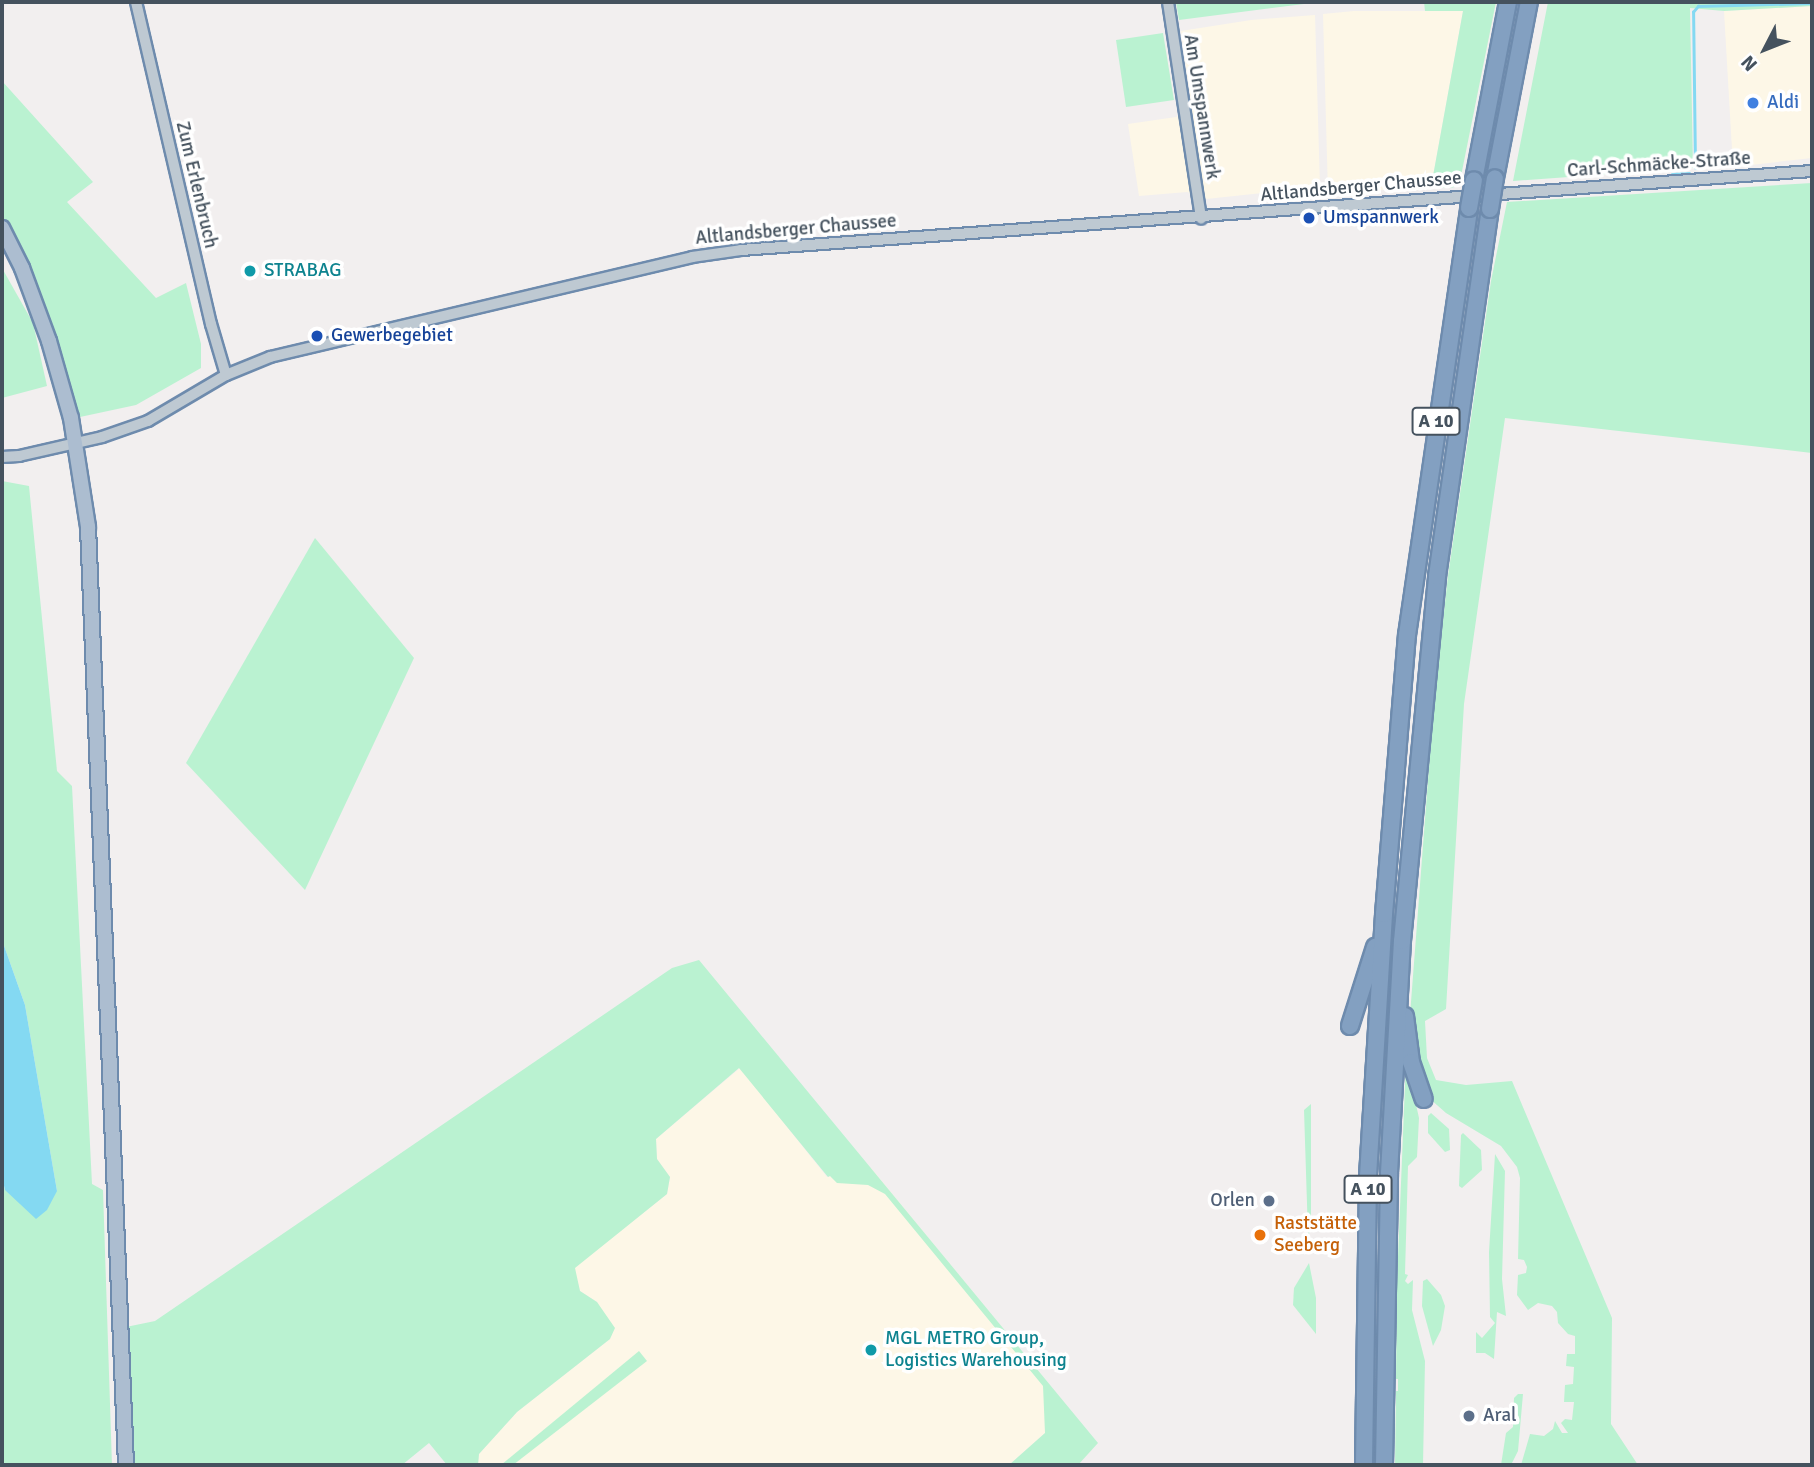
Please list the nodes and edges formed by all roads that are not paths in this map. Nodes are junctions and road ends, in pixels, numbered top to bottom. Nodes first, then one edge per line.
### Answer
1 (136, 2) edge
2 (1168, 2) edge
3 (1508, 2) edge
4 (1529, 2) edge
5 (1812, 171) edge
6 (1508, 194) joint
7 (1201, 218) junction
8 (2, 228) edge
9 (226, 375) junction
10 (75, 443) junction
11 (2, 457) edge
12 (1384, 914) junction
13 (1400, 971) junction
14 (1350, 1026) dead end
15 (1424, 1099) dead end
16 (126, 1465) edge
17 (1364, 1465) edge
18 (1384, 1465) edge

1 - 9 street, Zum Erlenbruch
2 - 7 street, Am Umspannwerk
3 - 12 highway, A 10, bridge
4 - 13 highway, A 10, bridge
5 - 6 street, Carl-Schmäcke-Straße
6 - 7 street, Altlandsberger Chaussee
7 - 9 street, Altlandsberger Chaussee
8 - 10 main road
9 - 10 street, Altlandsberger Chaussee
10 - 11 street, Altlandsberger Chaussee
10 - 16 main road
12 - 14 highway
12 - 17 highway, A 10
13 - 15 highway
13 - 18 highway, A 10

